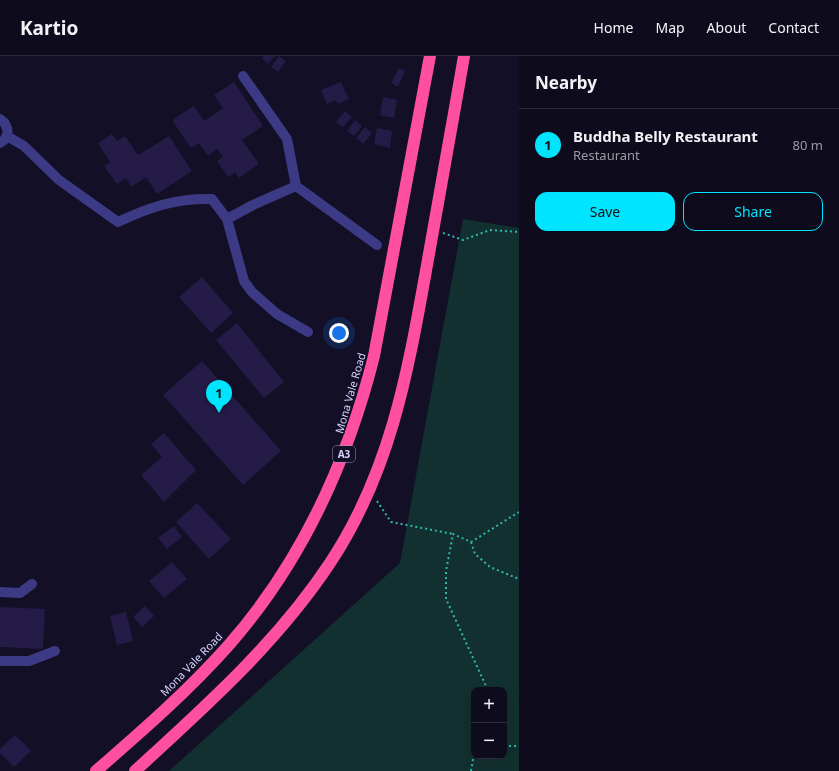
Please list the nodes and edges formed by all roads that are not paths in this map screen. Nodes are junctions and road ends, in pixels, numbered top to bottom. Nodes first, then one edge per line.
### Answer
1 (430, 56) edge
2 (464, 56) edge
3 (243, 76) dead end
4 (0, 120) edge
5 (4, 140) edge
6 (296, 186) junction
7 (228, 219) junction
8 (377, 244) dead end
9 (308, 332) dead end
10 (32, 584) dead end
11 (0, 592) edge
12 (56, 651) dead end
13 (0, 661) edge
14 (96, 771) edge
15 (135, 771) edge

1 - 14 highway, Mona Vale Road / A3
2 - 15 highway
3 - 6 street
4 - 5 street
5 - 7 street
6 - 7 street
6 - 8 street
7 - 9 street
10 - 11 street
12 - 13 street

